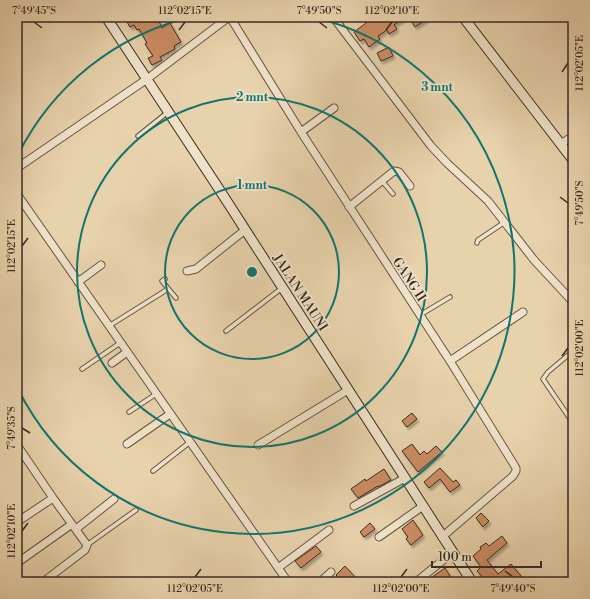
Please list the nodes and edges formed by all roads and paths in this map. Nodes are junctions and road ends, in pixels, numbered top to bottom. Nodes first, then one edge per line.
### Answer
1 (54, 17) edge
2 (106, 17) edge
3 (230, 17) edge
4 (333, 17) edge
5 (463, 17) edge
6 (50, 20) dead end
7 (147, 79) junction
8 (334, 108) dead end
9 (169, 112) junction
10 (301, 132) junction
11 (138, 136) dead end
12 (573, 136) edge
13 (561, 144) junction
14 (573, 160) edge
15 (18, 164) edge
16 (382, 181) junction
17 (410, 186) dead end
18 (17, 194) edge
19 (393, 194) dead end
20 (349, 207) junction
21 (505, 222) junction
22 (245, 230) junction
23 (477, 243) dead end
24 (101, 265) dead end
25 (188, 271) dead end
26 (165, 279) dead end
27 (78, 282) junction
28 (283, 288) junction
29 (168, 289) junction
30 (450, 297) dead end
31 (176, 298) dead end
32 (573, 302) edge
33 (523, 312) dead end
34 (420, 315) junction
35 (109, 326) junction
36 (226, 330) dead end
37 (120, 343) junction
38 (573, 351) edge
39 (127, 352) junction
40 (450, 361) junction
41 (112, 363) dead end
42 (82, 369) dead end
43 (348, 390) junction
44 (156, 394) junction
45 (573, 411) edge
46 (129, 412) dead end
47 (170, 414) junction
48 (568, 416) junction
49 (573, 424) edge
50 (190, 442) junction
51 (126, 444) dead end
52 (17, 445) edge
53 (258, 445) dead end
54 (153, 470) dead end
55 (405, 478) junction
56 (52, 498) junction
57 (114, 499) dead end
58 (354, 506) dead end
59 (423, 506) junction
60 (136, 510) dead end
61 (17, 522) edge
62 (74, 526) junction
63 (329, 530) dead end
64 (379, 537) dead end
65 (442, 537) junction
66 (87, 545) junction
67 (452, 553) junction
68 (17, 563) edge
69 (278, 568) junction
70 (331, 572) dead end
71 (573, 575) edge
72 (43, 582) edge
73 (288, 582) edge
74 (320, 582) edge
75 (416, 582) edge
76 (471, 582) edge
77 (566, 582) edge

1 - 6 lane
2 - 7 main road, JALAN MAUNI
3 - 7 street
3 - 10 street, GANG II
4 - 21 street
5 - 13 main road
7 - 9 main road, JALAN MAUNI
7 - 15 street
8 - 10 street
9 - 11 lane
9 - 22 main road, JALAN MAUNI
10 - 20 street, GANG II
12 - 13 street
13 - 14 main road
16 - 17 street
16 - 19 lane
16 - 20 street
18 - 27 street
20 - 34 street, GANG II
21 - 23 lane
21 - 32 street
22 - 25 street
22 - 28 main road, JALAN MAUNI
24 - 27 street
26 - 29 lane
27 - 35 street
28 - 36 lane
28 - 43 main road, JALAN MAUNI
29 - 31 lane
29 - 35 lane
30 - 34 lane
33 - 40 street
34 - 40 street, GANG II
35 - 37 street
37 - 39 street
37 - 42 lane
38 - 48 lane
39 - 41 street
39 - 44 street
40 - 65 street, GANG II
43 - 53 street
43 - 55 main road, JALAN MAUNI
44 - 46 lane
44 - 47 street
45 - 48 lane
47 - 50 street
47 - 51 street
48 - 49 lane
50 - 54 lane
50 - 69 street
52 - 56 street
55 - 58 street
55 - 59 main road, JALAN MAUNI
56 - 61 street
56 - 62 street
57 - 62 street
59 - 64 street
59 - 65 main road, JALAN MAUNI
60 - 66 lane
62 - 66 street
62 - 68 street
63 - 69 street
65 - 67 main road, JALAN MAUNI
66 - 72 street
67 - 75 street
67 - 76 main road, JALAN MAUNI
69 - 73 street
70 - 74 street
71 - 77 lane

